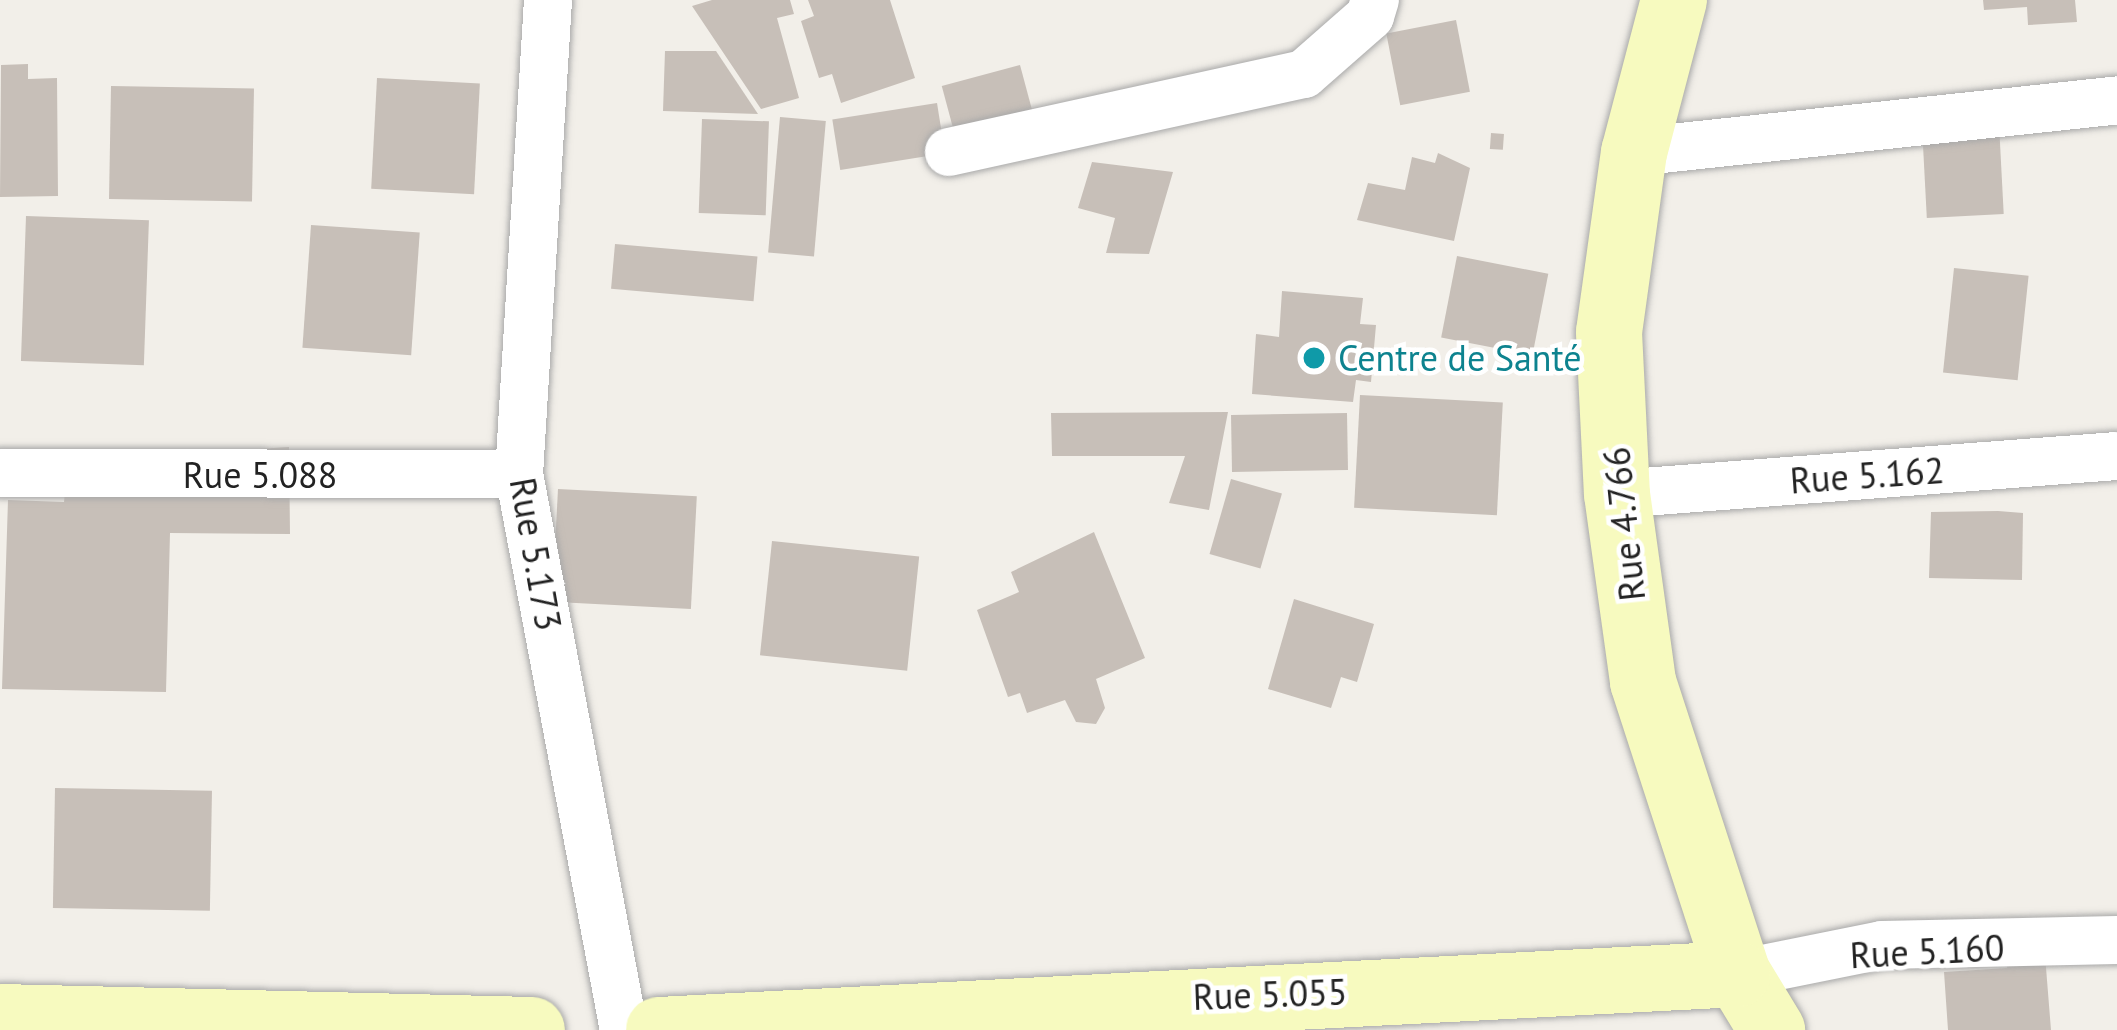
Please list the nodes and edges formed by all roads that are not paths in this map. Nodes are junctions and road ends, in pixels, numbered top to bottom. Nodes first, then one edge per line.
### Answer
1 (548, 0) edge
2 (1375, 0) edge
3 (1674, 0) edge
4 (2117, 100) edge
5 (949, 152) dead end
6 (1634, 152) junction
7 (2117, 456) edge
8 (0, 473) edge
9 (519, 474) junction
10 (1617, 494) junction
11 (2117, 940) edge
12 (1738, 974) junction
13 (0, 1018) edge
14 (532, 1030) edge
15 (624, 1030) edge
16 (658, 1030) edge
17 (1772, 1030) edge

1 - 9 street, Rue 5.173
2 - 5 street
3 - 6 street, Rue 4.766
4 - 6 street
6 - 10 street, Rue 4.766
7 - 10 street, Rue 5.162
8 - 9 street, Rue 5.088
9 - 15 street, Rue 5.173
10 - 12 street, Rue 4.766
11 - 12 street, Rue 5.160
12 - 16 street, Rue 5.055
12 - 17 street, Rue 4.766
13 - 14 street

